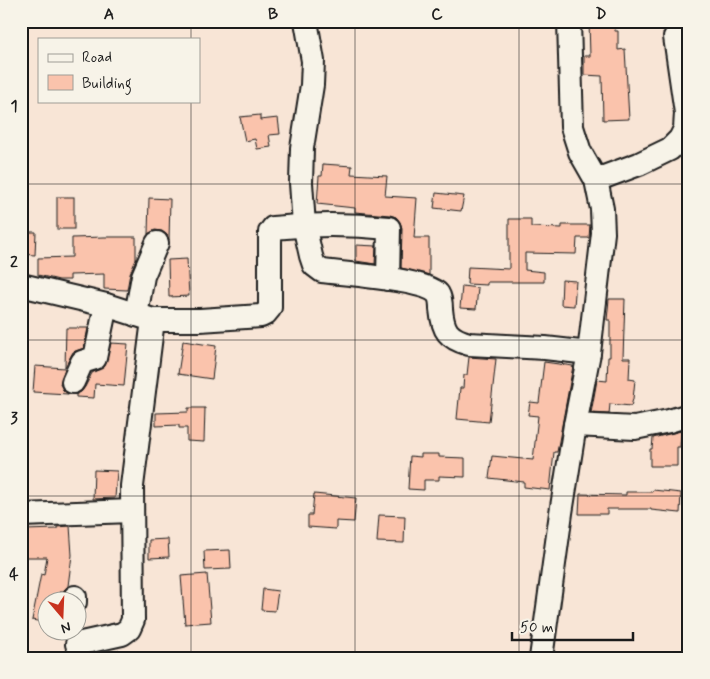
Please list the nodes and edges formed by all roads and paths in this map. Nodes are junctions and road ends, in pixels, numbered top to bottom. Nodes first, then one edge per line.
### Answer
1 (306, 21) edge
2 (569, 21) edge
3 (674, 36) dead end
4 (679, 152) edge
5 (596, 180) junction
6 (304, 225) junction
7 (157, 243) dead end
8 (388, 279) junction
9 (21, 285) edge
10 (106, 306) junction
11 (144, 318) junction
12 (589, 353) junction
13 (73, 382) dead end
14 (689, 415) edge
15 (575, 425) junction
16 (132, 511) junction
17 (21, 514) edge
18 (77, 644) edge
19 (541, 658) edge

1 - 6 street
2 - 5 street
3 - 4 street
4 - 5 street
5 - 12 street
6 - 8 street
6 - 8 street
6 - 11 street
7 - 11 street
8 - 12 street
9 - 10 street
10 - 11 street
10 - 13 street
11 - 16 street
12 - 15 street
14 - 15 street
15 - 19 street
16 - 17 street
16 - 18 street

